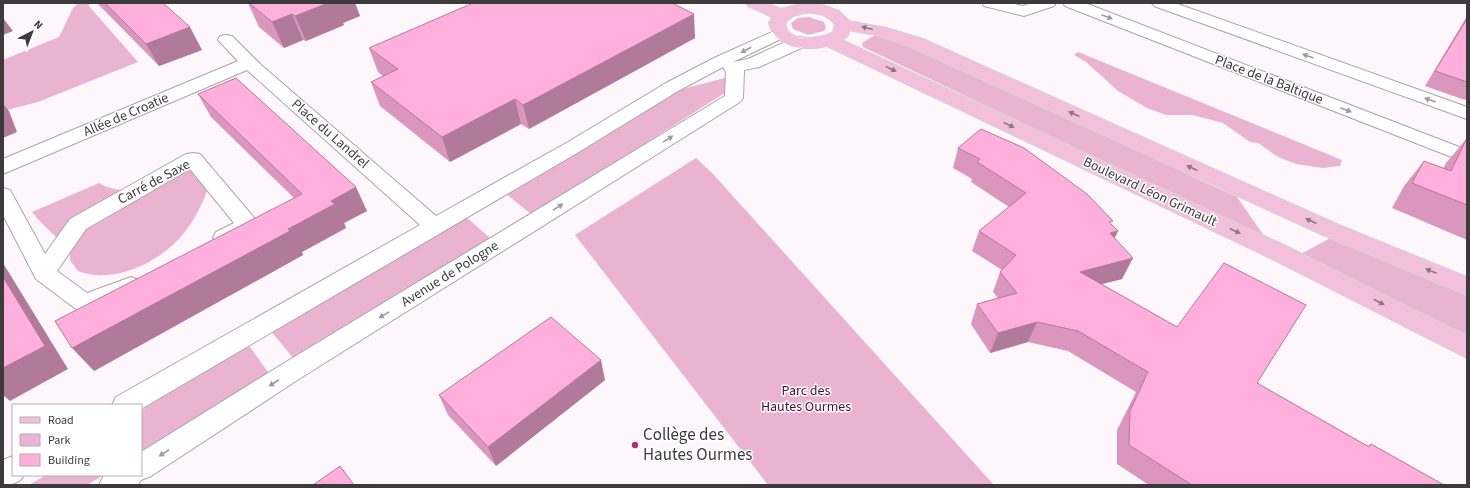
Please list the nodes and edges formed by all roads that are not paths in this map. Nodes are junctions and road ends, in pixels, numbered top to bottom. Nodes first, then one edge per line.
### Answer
1 (754, 3) edge
2 (990, 3) edge
3 (1048, 3) edge
4 (1071, 3) edge
5 (1160, 3) edge
6 (808, 6) edge
7 (780, 25) junction
8 (843, 25) junction
9 (226, 40) dead end
10 (830, 41) junction
11 (800, 42) junction
12 (249, 63) junction
13 (735, 67) junction
14 (698, 74) junction
15 (1467, 113) edge
16 (1467, 157) edge
17 (3, 167) edge
18 (3, 195) edge
19 (435, 227) junction
20 (206, 247) edge
21 (44, 273) junction
22 (150, 276) edge
23 (1467, 286) edge
24 (1467, 348) edge
25 (127, 404) edge
26 (142, 466) edge
27 (12, 470) edge
28 (3, 475) edge
29 (127, 476) edge
30 (113, 485) edge

1 - 7 main road
2 - 3 street
4 -> 16 street, Place de la Baltique
15 -> 5 street
6 - 7 main road
6 - 8 main road
7 - 11 main road
7 -> 14 street
8 - 10 main road
23 -> 8 main road
9 - 12 street, Place du Landrel
10 - 11 main road
10 -> 24 main road, Boulevard Léon Grimault
11 - 13 street
12 - 17 street, Allée de Croatie
12 - 19 street, Place du Landrel
13 - 14 street
13 - 26 street, Avenue de Pologne
14 - 19 street
18 - 21 street
19 - 25 street
20 - 21 street, Carré de Saxe
21 - 22 street
27 - 28 street
29 - 30 street

